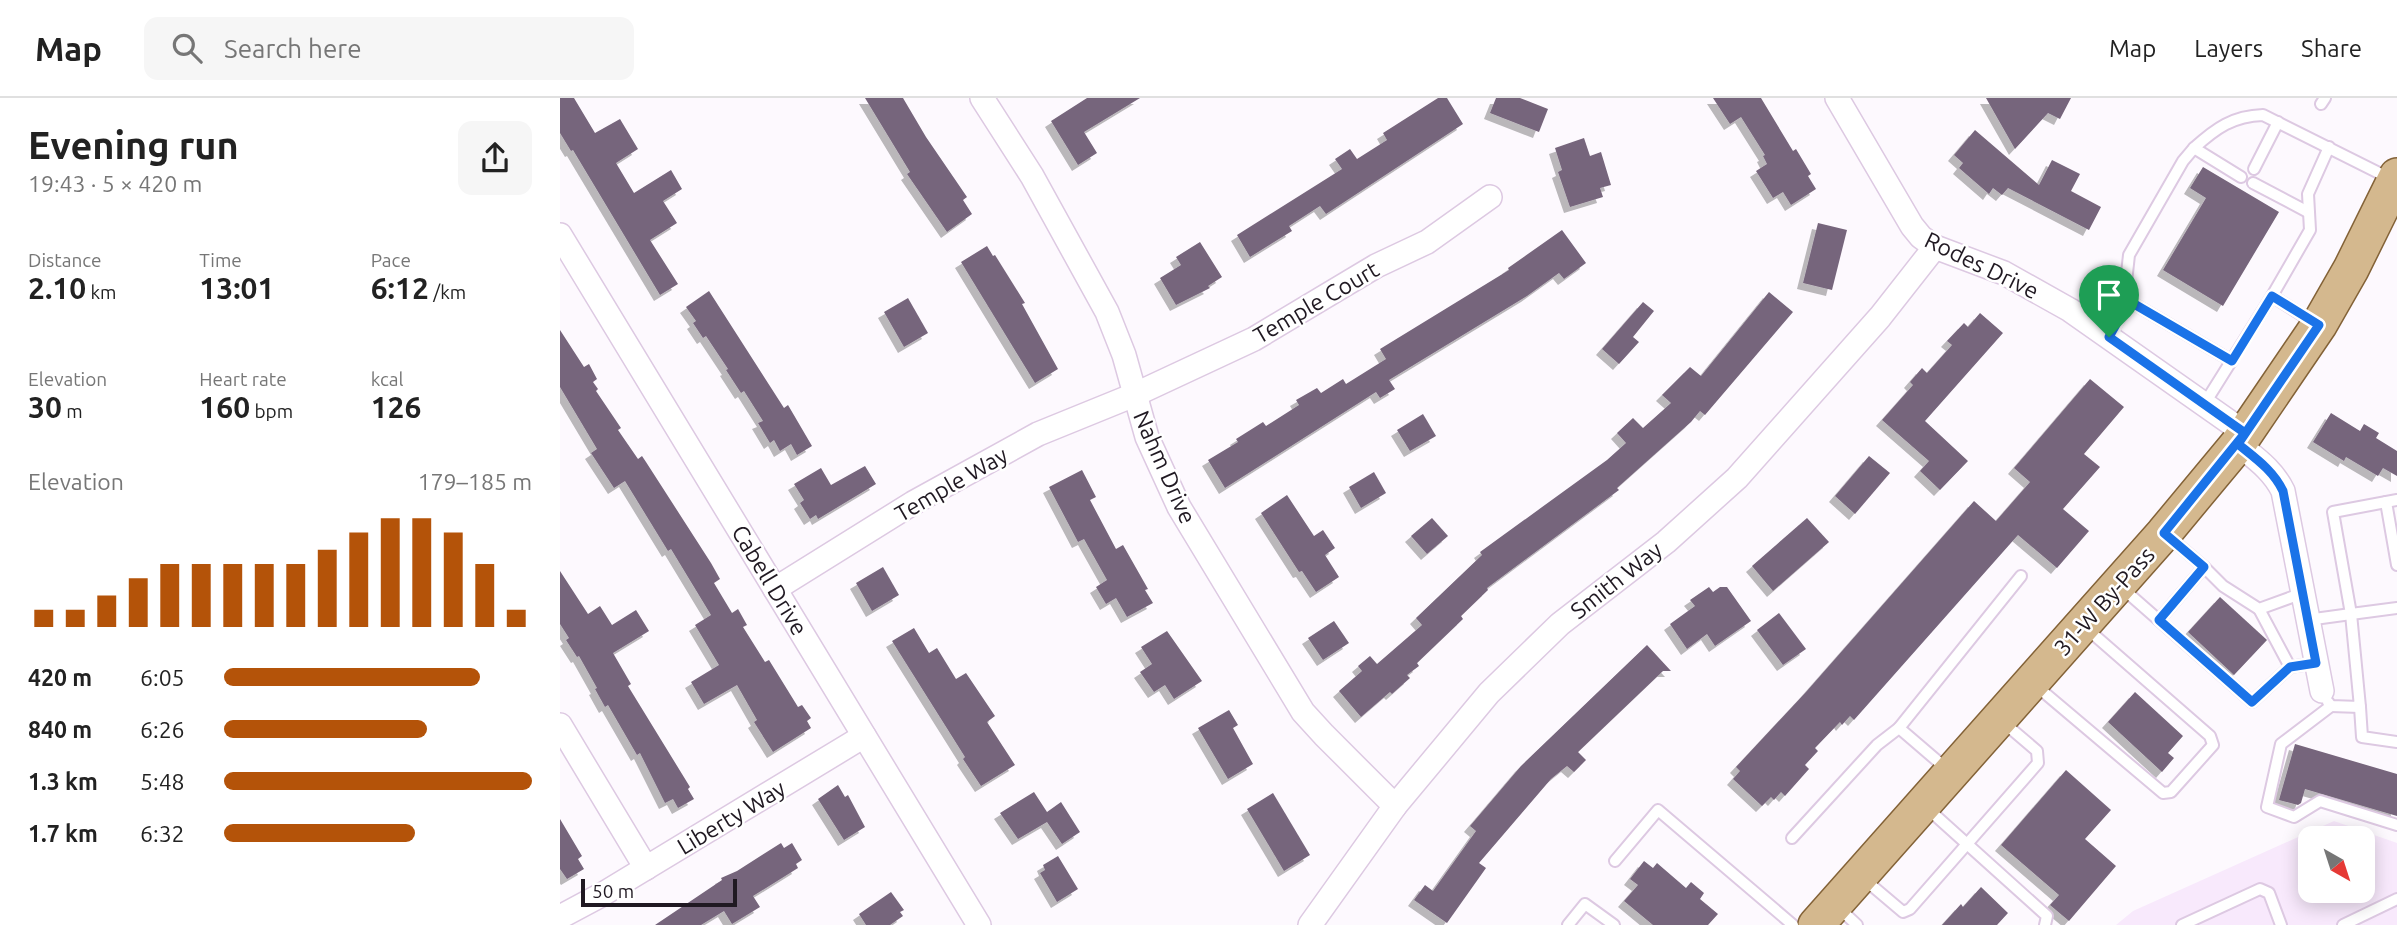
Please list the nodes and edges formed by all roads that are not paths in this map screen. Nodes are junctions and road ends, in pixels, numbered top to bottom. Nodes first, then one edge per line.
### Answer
1 (982, 98) edge
2 (1837, 98) edge
3 (2278, 122) junction
4 (2194, 148) junction
5 (2329, 148) junction
6 (2254, 169) dead end
7 (2241, 177) dead end
8 (2396, 178) edge
9 (2253, 183) dead end
10 (1490, 197) dead end
11 (2308, 212) junction
12 (560, 235) edge
13 (1935, 247) junction
14 (2272, 296) junction
15 (2129, 301) junction
16 (2319, 325) junction
17 (2109, 337) junction
18 (2232, 361) junction
19 (1134, 395) junction
20 (2205, 404) junction
21 (2241, 438) junction
22 (2392, 501) edge
23 (2164, 533) junction
24 (2397, 565) edge
25 (2204, 567) junction
26 (2021, 576) dead end
27 (2119, 585) junction
28 (775, 589) junction
29 (2303, 593) junction
30 (2397, 608) edge
31 (2259, 609) junction
32 (2351, 614) junction
33 (2159, 620) junction
34 (2307, 620) junction
35 (2083, 625) junction
36 (2316, 663) junction
37 (2290, 667) junction
38 (2032, 682) junction
39 (2326, 699) junction
40 (2360, 707) junction
41 (1999, 718) junction
42 (560, 725) edge
43 (1899, 727) junction
44 (864, 736) junction
45 (2397, 742) edge
46 (1950, 772) junction
47 (1922, 804) junction
48 (1395, 806) junction
49 (2397, 825) edge
50 (1792, 838) dead end
51 (1967, 843) junction
52 (1615, 861) dead end
53 (646, 868) junction
54 (1859, 876) junction
55 (2397, 899) edge
56 (560, 917) edge
57 (1836, 918) edge
58 (1612, 924) edge
59 (979, 925) edge
60 (1310, 925) edge
61 (1568, 925) edge
62 (1793, 925) edge
63 (2045, 925) edge
64 (2182, 925) edge
65 (2281, 925) edge
66 (2343, 925) edge

1 - 19 street, Nahm Drive
2 - 13 street, Rodes Drive
3 - 4 lane
3 - 5 lane
3 - 6 lane
4 - 7 lane
4 - 15 lane
5 - 8 lane
5 - 11 lane
8 - 16 main road, 31-W By-Pass
9 - 11 lane
10 - 19 street, Temple Court
11 - 14 lane
12 - 28 street, Cabell Drive
13 - 17 street, Rodes Drive
13 - 48 street, Smith Way
14 - 16 lane
14 - 18 lane
15 - 17 lane
15 - 18 lane
16 - 21 main road, 31-W By-Pass
17 - 20 street, Rodes Drive
18 - 20 lane
19 - 28 street, Temple Way
19 - 48 street, Nahm Drive
20 - 21 street, Rodes Drive
21 - 23 main road, 31-W By-Pass
21 - 29 street, Rodes Drive
22 - 24 lane
22 - 32 lane
23 - 25 lane
23 - 27 main road, 31-W By-Pass
25 - 31 lane
25 - 33 lane
26 - 43 lane
27 - 33 lane
27 - 35 main road, 31-W By-Pass
28 - 44 street, Cabell Drive
29 - 31 lane
29 - 34 street, Rodes Drive
30 - 32 lane
31 - 37 lane
32 - 34 lane
32 - 40 lane
33 - 37 lane
34 - 36 street, Rodes Drive
35 - 38 main road, 31-W By-Pass
35 - 38 lane
36 - 37 lane
36 - 39 street, Rodes Drive
38 - 41 main road, 31-W By-Pass
39 - 40 lane
39 - 49 lane
40 - 45 lane
41 - 46 main road, 31-W By-Pass
41 - 51 lane
42 - 53 street
43 - 46 lane
43 - 50 lane
44 - 53 street, Liberty Way
44 - 59 street, Cabell Drive
46 - 47 main road, 31-W By-Pass
47 - 51 lane
47 - 54 main road, 31-W By-Pass
48 - 60 street, Smith Way
51 - 54 lane
51 - 63 lane
52 - 62 lane
53 - 56 street, Liberty Way
54 - 57 main road, 31-W By-Pass
55 - 66 lane
58 - 61 lane
64 - 65 lane

